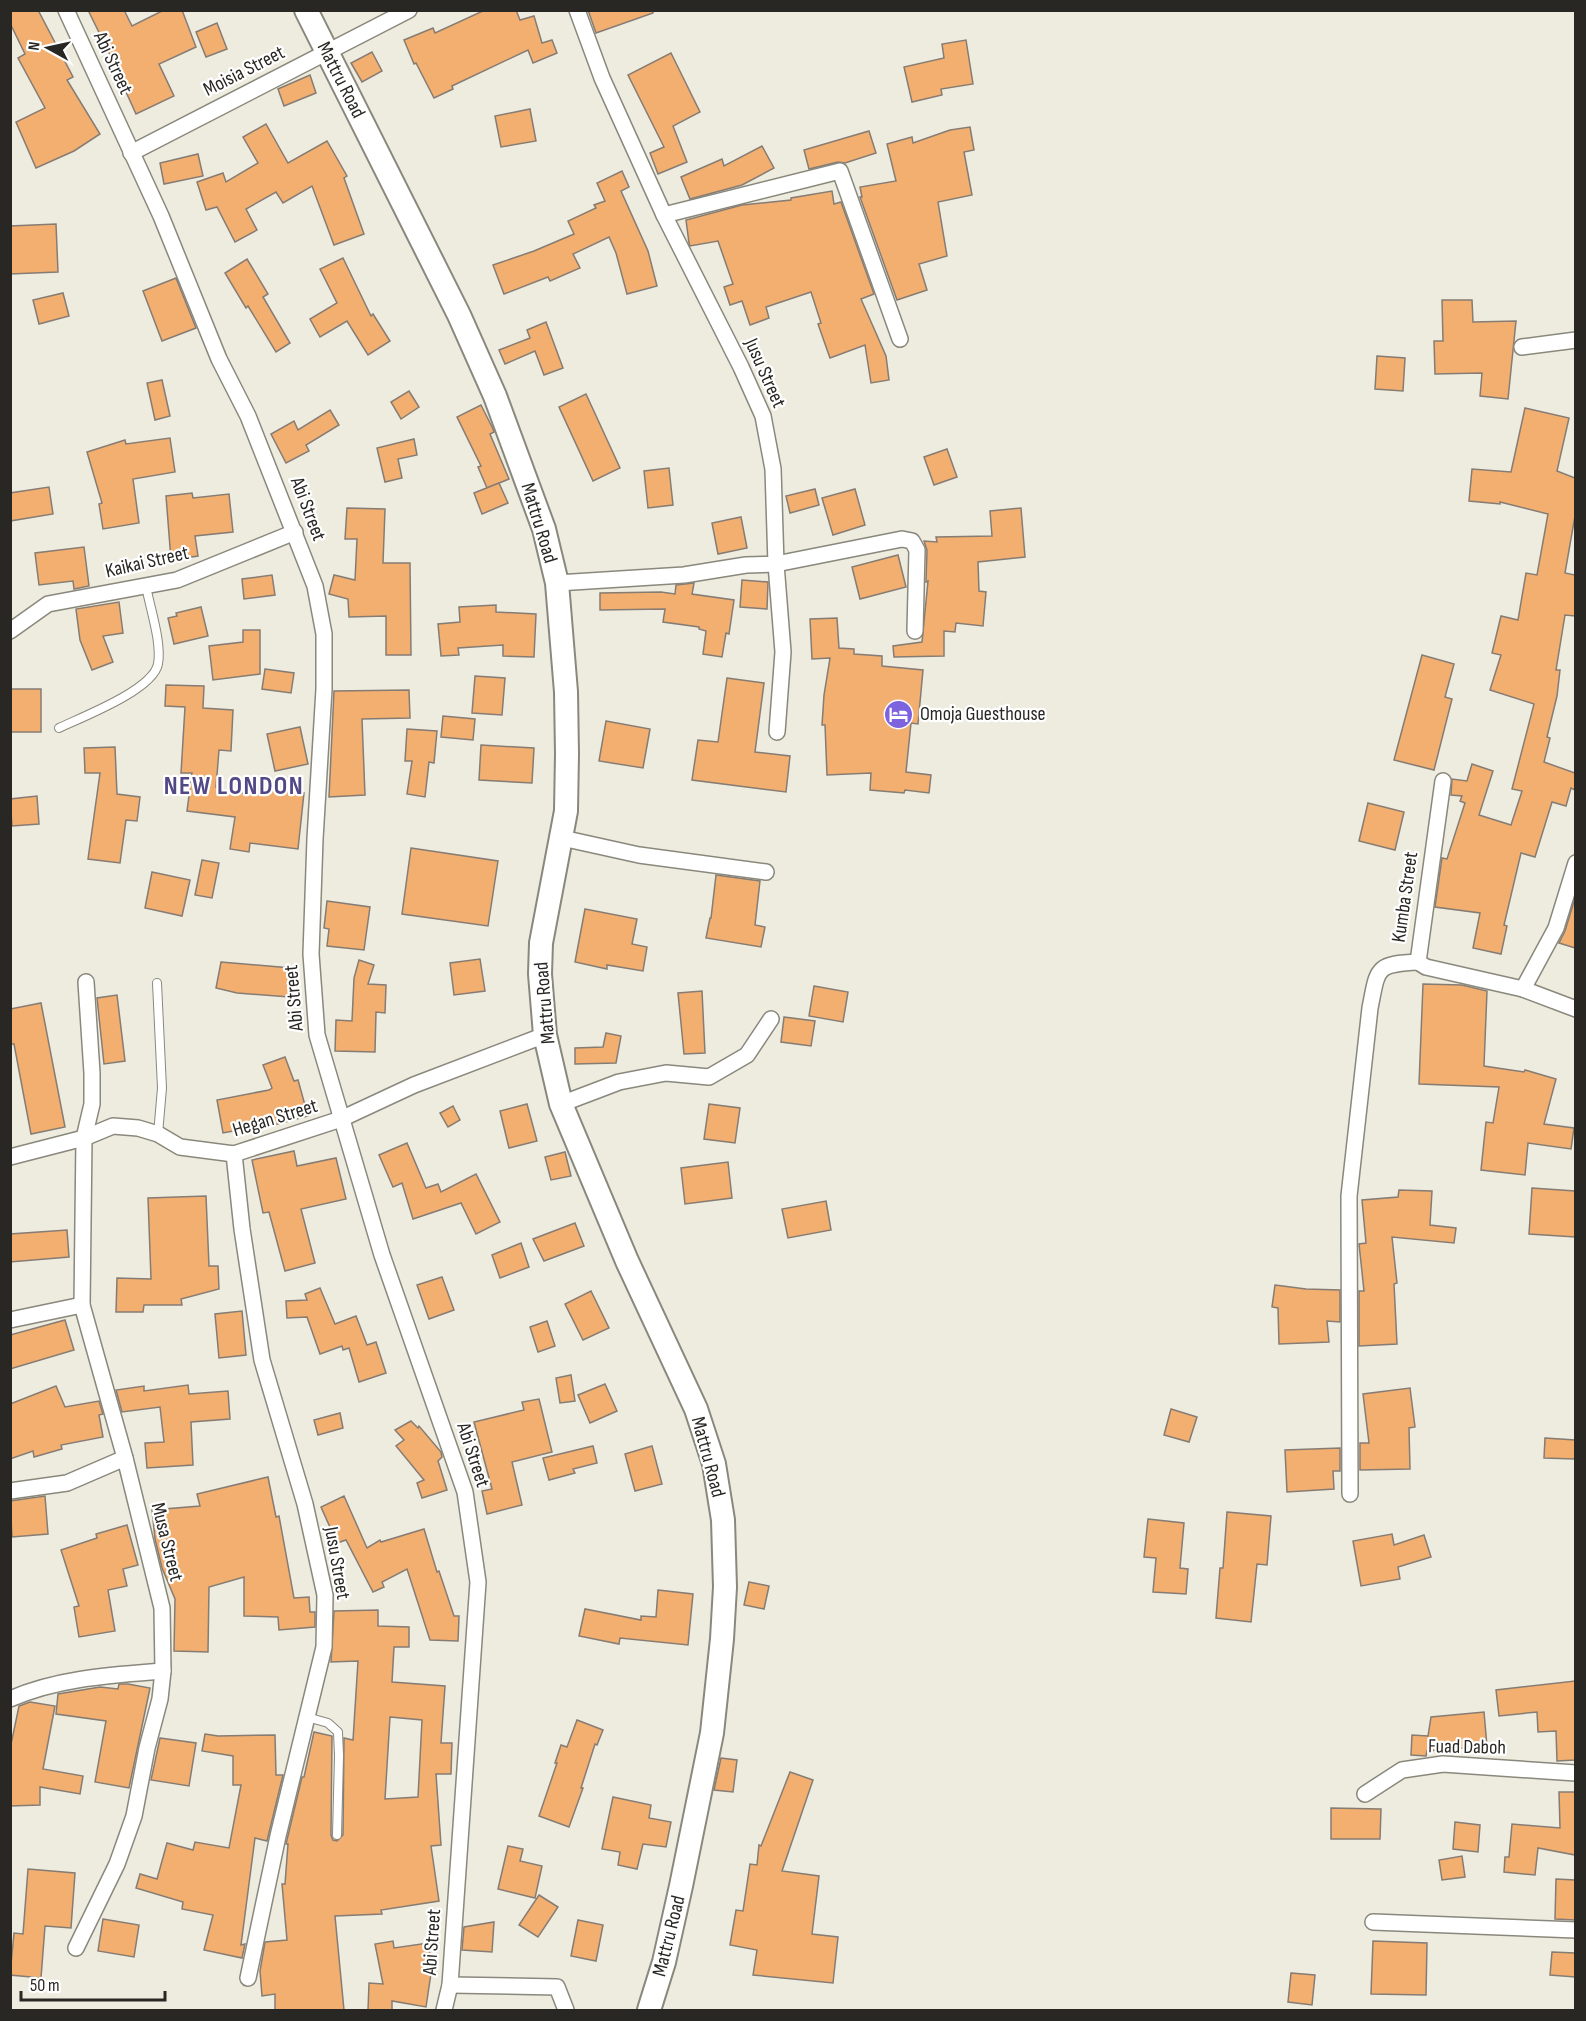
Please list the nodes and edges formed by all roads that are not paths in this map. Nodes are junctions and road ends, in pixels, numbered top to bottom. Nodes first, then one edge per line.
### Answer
1 (66, 10) edge
2 (306, 10) edge
3 (409, 10) edge
4 (577, 10) edge
5 (327, 53) junction
6 (130, 153) junction
7 (664, 215) junction
8 (900, 339) dead end
9 (1575, 340) edge
10 (1522, 346) dead end
11 (295, 532) junction
12 (776, 564) junction
13 (557, 583) junction
14 (146, 586) junction
15 (10, 631) edge
16 (915, 631) dead end
17 (59, 728) dead end
18 (777, 732) dead end
19 (1443, 781) dead end
20 (562, 838) junction
21 (1575, 863) edge
22 (766, 872) dead end
23 (1418, 962) junction
24 (86, 982) dead end
25 (157, 983) dead end
26 (1523, 989) junction
27 (1575, 1009) edge
28 (771, 1019) dead end
29 (544, 1035) junction
30 (561, 1104) junction
31 (341, 1119) junction
32 (158, 1134) junction
33 (84, 1138) junction
34 (234, 1155) junction
35 (10, 1157) edge
36 (82, 1305) junction
37 (10, 1320) edge
38 (126, 1458) junction
39 (10, 1491) edge
40 (1350, 1494) dead end
41 (163, 1671) junction
42 (10, 1699) edge
43 (307, 1717) junction
44 (1575, 1773) edge
45 (1365, 1794) dead end
46 (337, 1835) dead end
47 (1373, 1922) dead end
48 (1575, 1930) edge
49 (76, 1948) dead end
50 (248, 1978) dead end
51 (450, 1985) junction
52 (444, 2010) edge
53 (566, 2010) edge
54 (649, 2010) edge

1 - 6 street, Abi Street
2 - 5 main road, Mattru Road
3 - 5 street, Moisia Street
4 - 7 street, Jusu Street
5 - 6 street, Moisia Street
5 - 13 main road, Mattru Road
6 - 11 street, Abi Street
7 - 8 street
7 - 12 street, Jusu Street
9 - 10 street
11 - 14 street, Kaikai Street
11 - 31 street, Abi Street
12 - 13 street
12 - 16 street
12 - 18 street, Jusu Street
13 - 20 main road, Mattru Road
14 - 15 street, Kaikai Street
14 - 17 lane
19 - 23 street, Kumba Street
20 - 22 street
20 - 29 main road, Mattru Road
21 - 26 street
23 - 26 street, Kumba Street
23 - 40 street
24 - 33 street, Musa Street
25 - 32 lane
26 - 27 street, Kumba Street
28 - 30 street
29 - 30 main road, Mattru Road
29 - 31 street, Hegan Street
30 - 54 main road, Mattru Road
31 - 34 street, Hegan Street
31 - 51 street, Abi Street
32 - 33 street, Hegan Street
32 - 34 street, Hegan Street
33 - 35 street, Hegan Street
33 - 36 street, Musa Street
34 - 43 street, Jusu Street
36 - 37 street
36 - 38 street, Musa Street
38 - 39 street
38 - 41 street, Musa Street
41 - 42 street
41 - 49 street, Musa Street
43 - 46 lane
43 - 50 street, Jusu Street
44 - 45 street, Fuad Daboh
47 - 48 street
51 - 52 street, Abi Street
51 - 53 street

